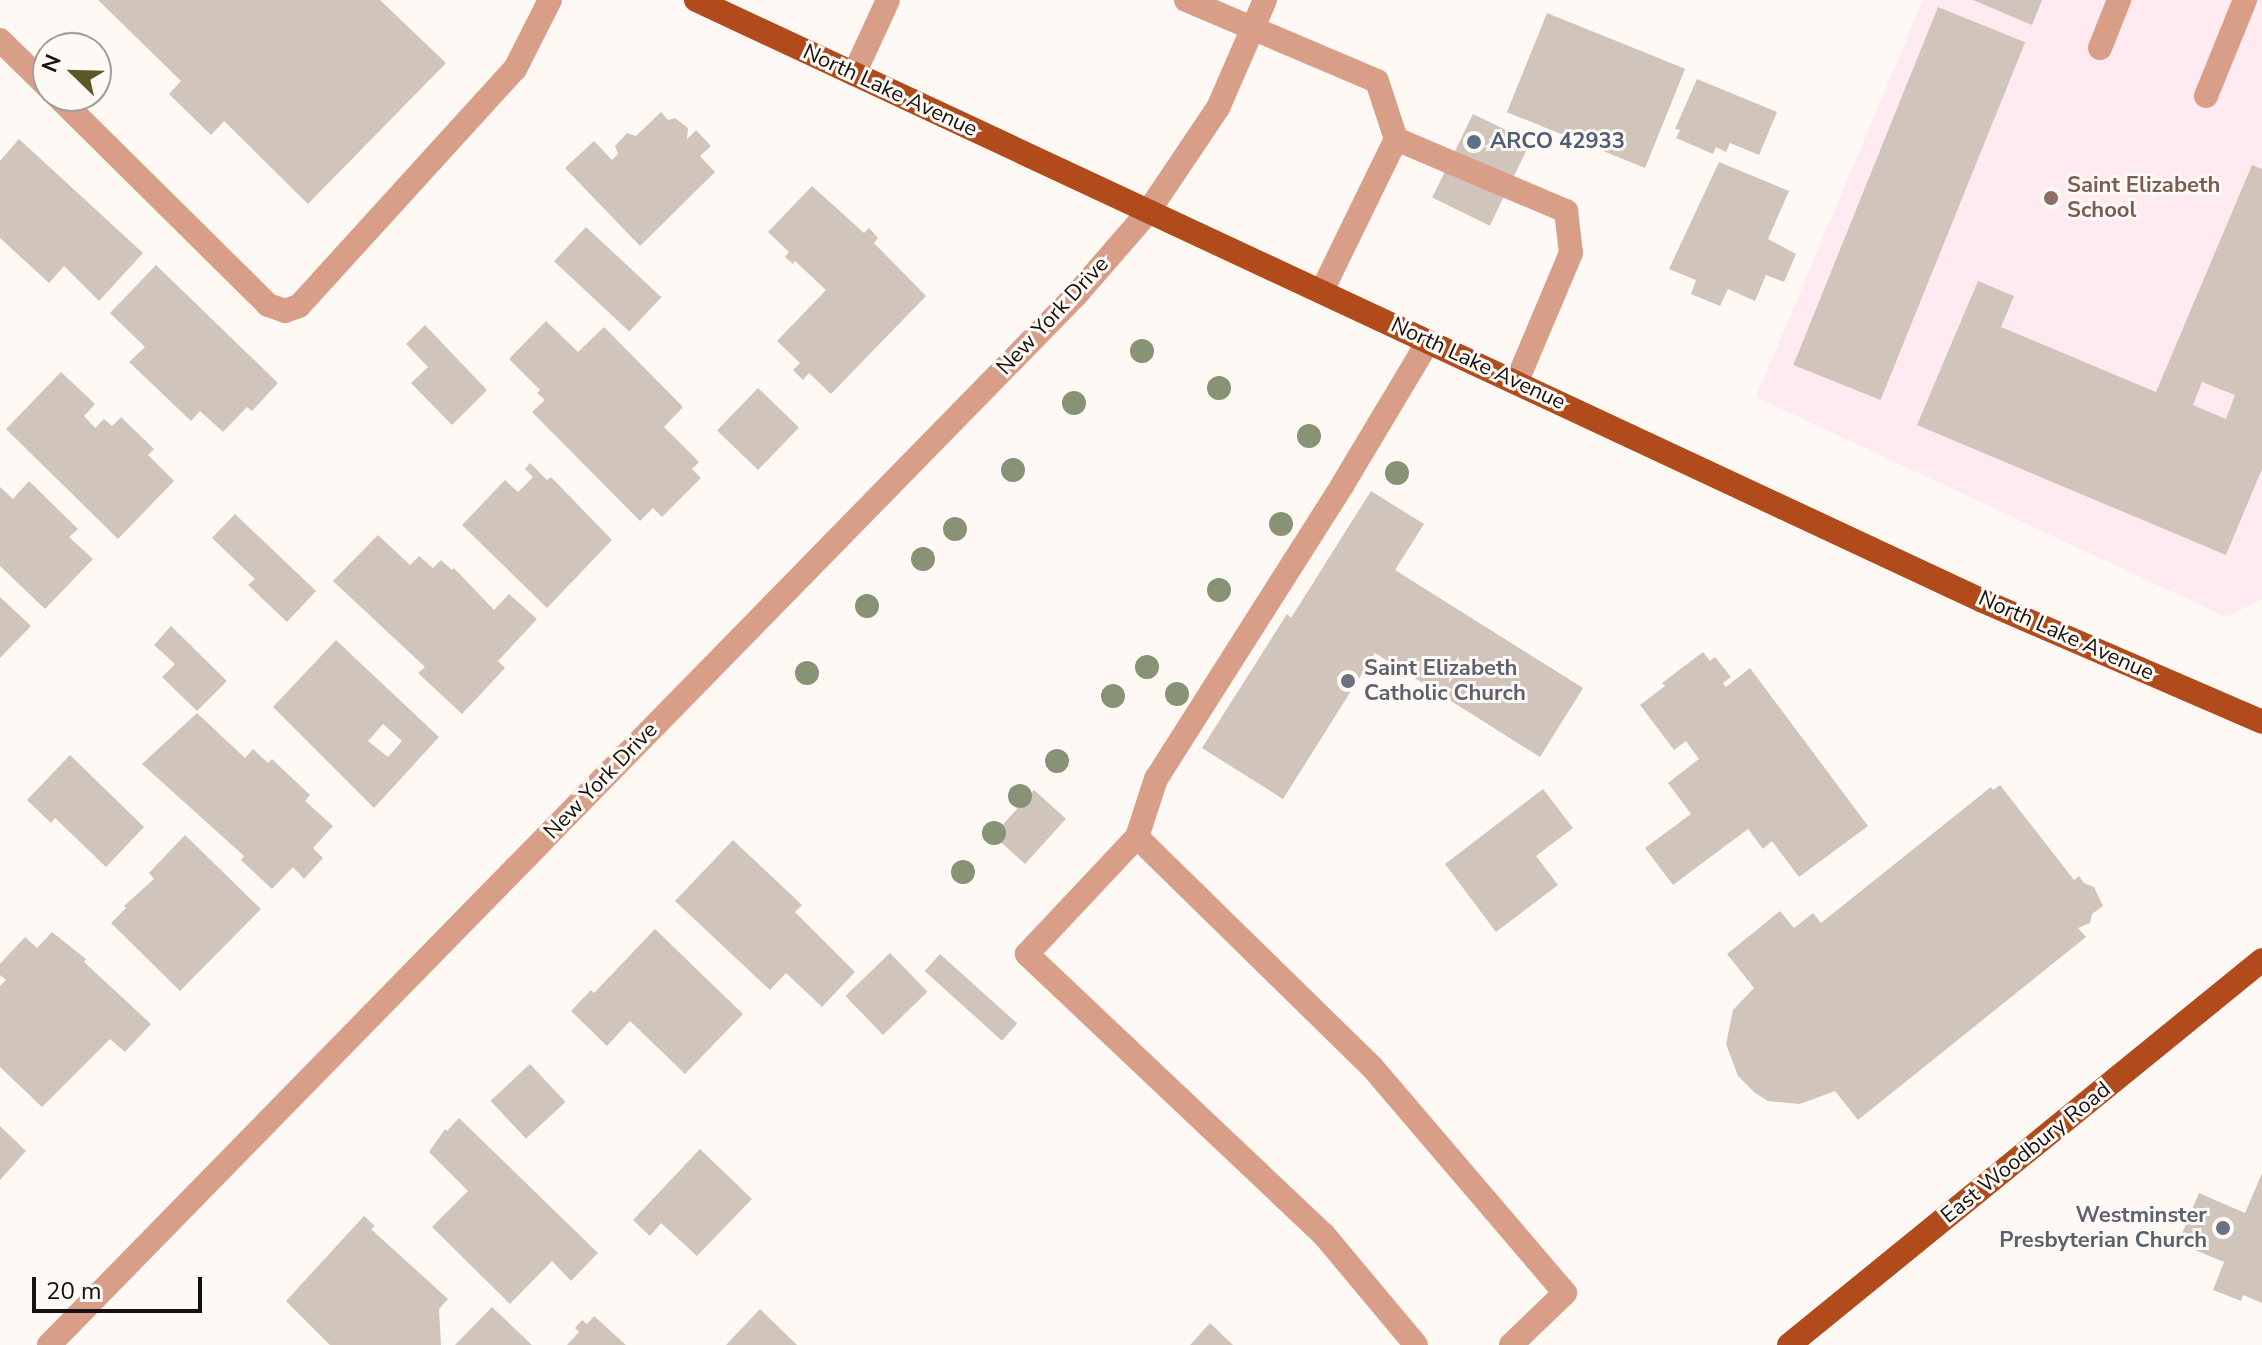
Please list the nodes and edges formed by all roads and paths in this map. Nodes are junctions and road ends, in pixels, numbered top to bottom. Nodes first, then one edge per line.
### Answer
1 (550, 0) edge
2 (696, 0) edge
3 (888, 0) edge
4 (1186, 0) edge
5 (1265, 0) edge
6 (2119, 0) edge
7 (2245, 0) edge
8 (1252, 27) junction
9 (0, 40) edge
10 (2100, 48) dead end
11 (32, 71) edge
12 (854, 74) junction
13 (2206, 96) dead end
14 (73, 112) edge
15 (1396, 139) junction
16 (1148, 212) junction
17 (1322, 291) junction
18 (1428, 342) junction
19 (1517, 381) junction
20 (2262, 722) edge
21 (1137, 837) junction
22 (2262, 960) edge
23 (49, 1345) edge
24 (1416, 1345) edge
25 (1511, 1345) edge
26 (1789, 1345) edge

1 - 14 street
2 - 12 main road, North Lake Avenue
3 - 12 street
4 - 8 street
5 - 8 street, New York Drive
6 - 10 street
7 - 13 street
8 - 15 street
8 - 16 street, New York Drive
9 - 11 street
12 - 16 main road, North Lake Avenue
15 - 17 street
15 - 19 street
16 - 17 main road, North Lake Avenue
16 - 23 street, New York Drive
17 - 18 main road, North Lake Avenue
18 - 19 main road, North Lake Avenue
18 - 21 street
19 - 20 main road, North Lake Avenue
21 - 24 street
21 - 25 street
22 - 26 main road, East Woodbury Road

